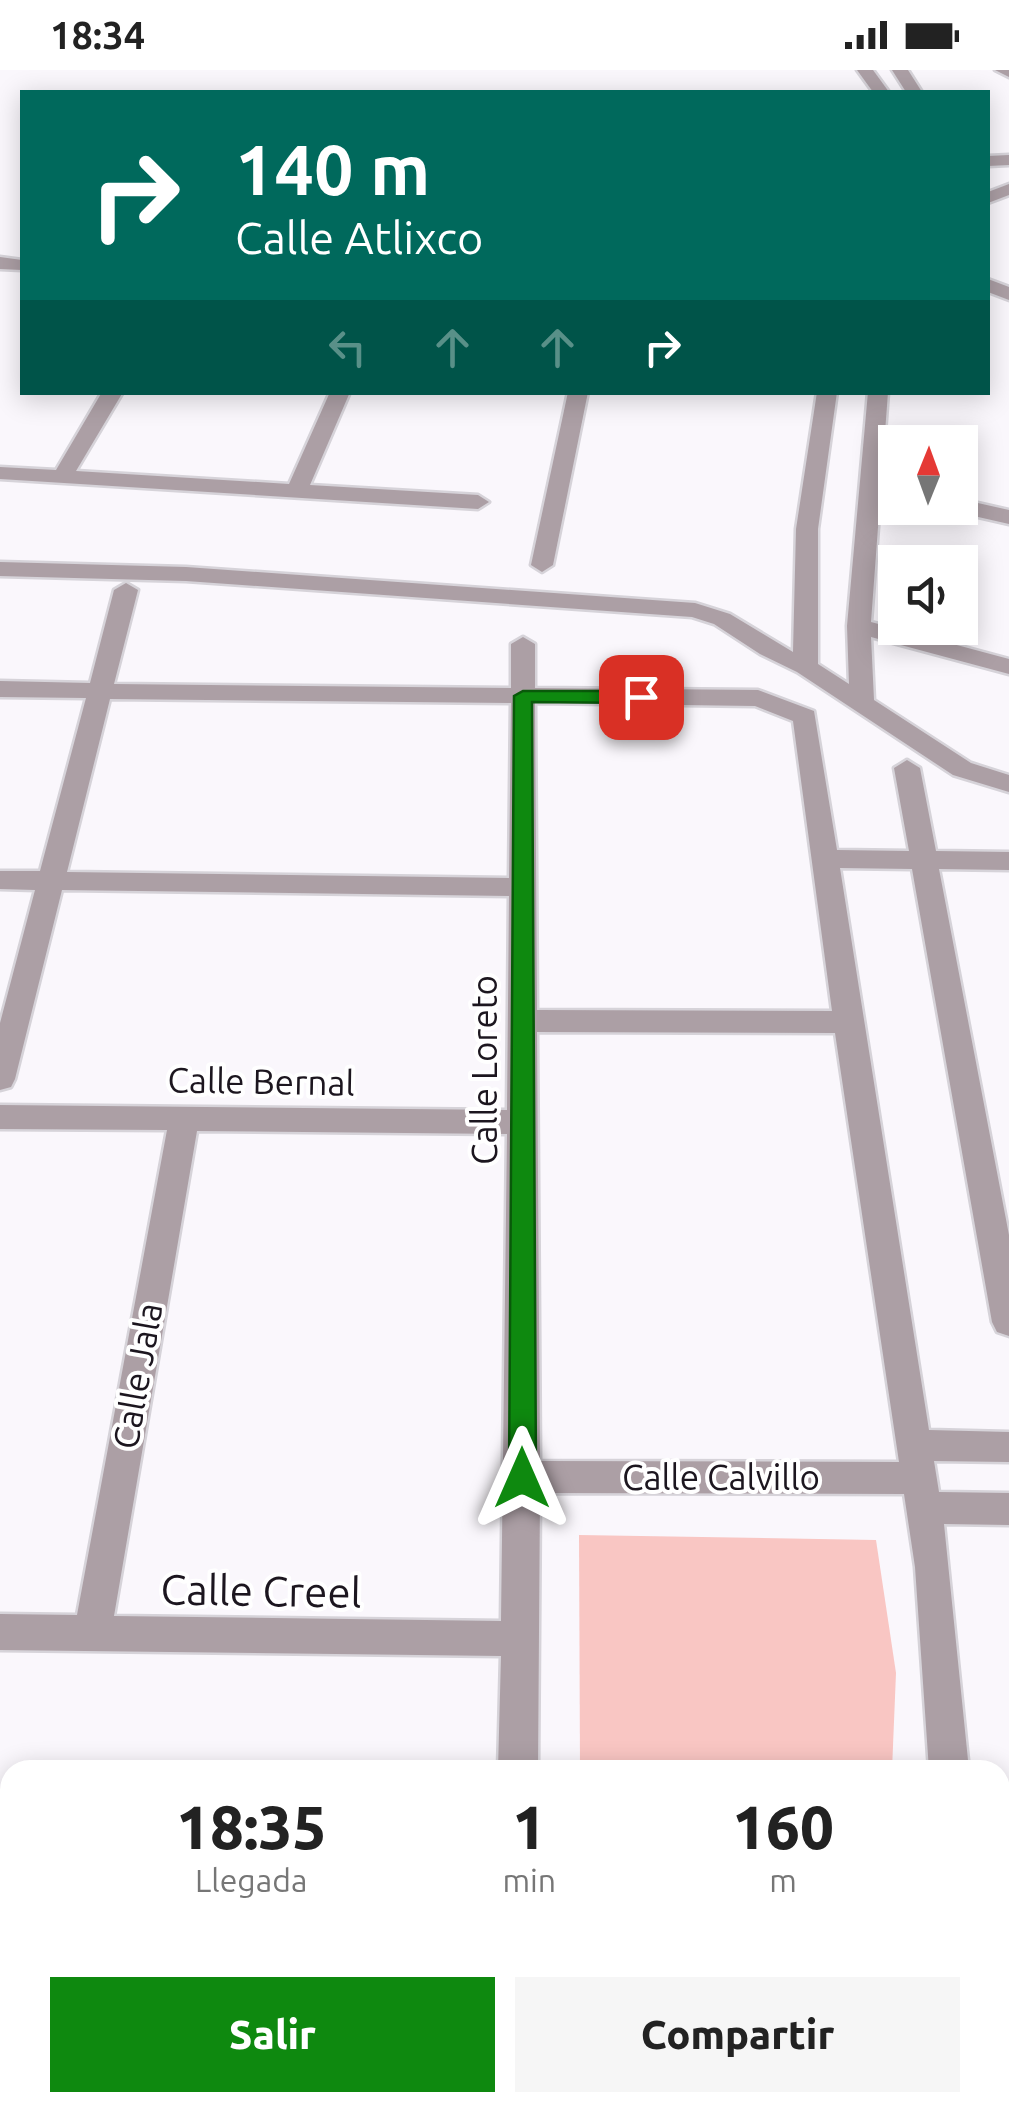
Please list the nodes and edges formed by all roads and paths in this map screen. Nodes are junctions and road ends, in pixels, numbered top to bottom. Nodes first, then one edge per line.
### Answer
1 (111, 395) edge
2 (339, 395) edge
3 (577, 395) edge
4 (825, 395) edge
5 (878, 395) edge
6 (0, 472) edge
7 (62, 477) junction
8 (297, 491) junction
9 (478, 502) dead end
10 (978, 510) edge
11 (1009, 517) edge
12 (542, 566) dead end
13 (0, 569) edge
14 (126, 590) dead end
15 (859, 626) junction
16 (523, 644) dead end
17 (806, 667) junction
18 (1009, 667) edge
19 (0, 689) edge
20 (100, 691) junction
21 (523, 696) junction
22 (862, 707) junction
23 (907, 768) dead end
24 (1009, 784) edge
25 (825, 859) junction
26 (923, 860) junction
27 (1009, 861) edge
28 (0, 880) edge
29 (49, 880) junction
30 (522, 887) junction
31 (523, 1021) junction
32 (848, 1022) junction
33 (0, 1078) edge
34 (0, 1117) edge
35 (184, 1118) junction
36 (522, 1122) junction
37 (1009, 1322) edge
38 (1009, 1447) edge
39 (919, 1477) junction
40 (522, 1487) junction
41 (1009, 1509) edge
42 (0, 1632) edge
43 (92, 1633) junction
44 (520, 1639) junction
45 (518, 1760) edge
46 (948, 1760) edge

1 - 7 street
2 - 8 street
3 - 12 street
4 - 17 street
5 - 15 street
6 - 7 street
7 - 8 street
8 - 9 street
10 - 11 street
13 - 17 street
14 - 20 street
15 - 18 street
15 - 22 street
16 - 21 street, Calle Loreto
17 - 22 street
19 - 20 street
20 - 21 street
20 - 29 street
21 - 25 street
21 - 30 street, Calle Loreto
22 - 24 street
23 - 26 street
25 - 26 street
25 - 32 street
26 - 27 street
26 - 37 street
28 - 29 street
29 - 30 street
29 - 33 street
30 - 31 street, Calle Loreto
31 - 32 street
31 - 36 street, Calle Loreto
32 - 39 street
34 - 35 street, Calle Bernal
35 - 36 street, Calle Bernal
35 - 43 street, Calle Jala
36 - 40 street, Calle Loreto
38 - 39 street
39 - 40 street, Calle Calvillo
39 - 41 street
39 - 46 street
40 - 44 street, Calle Loreto
42 - 43 street, Calle Creel
43 - 44 street, Calle Creel
44 - 45 street, Calle Loreto

